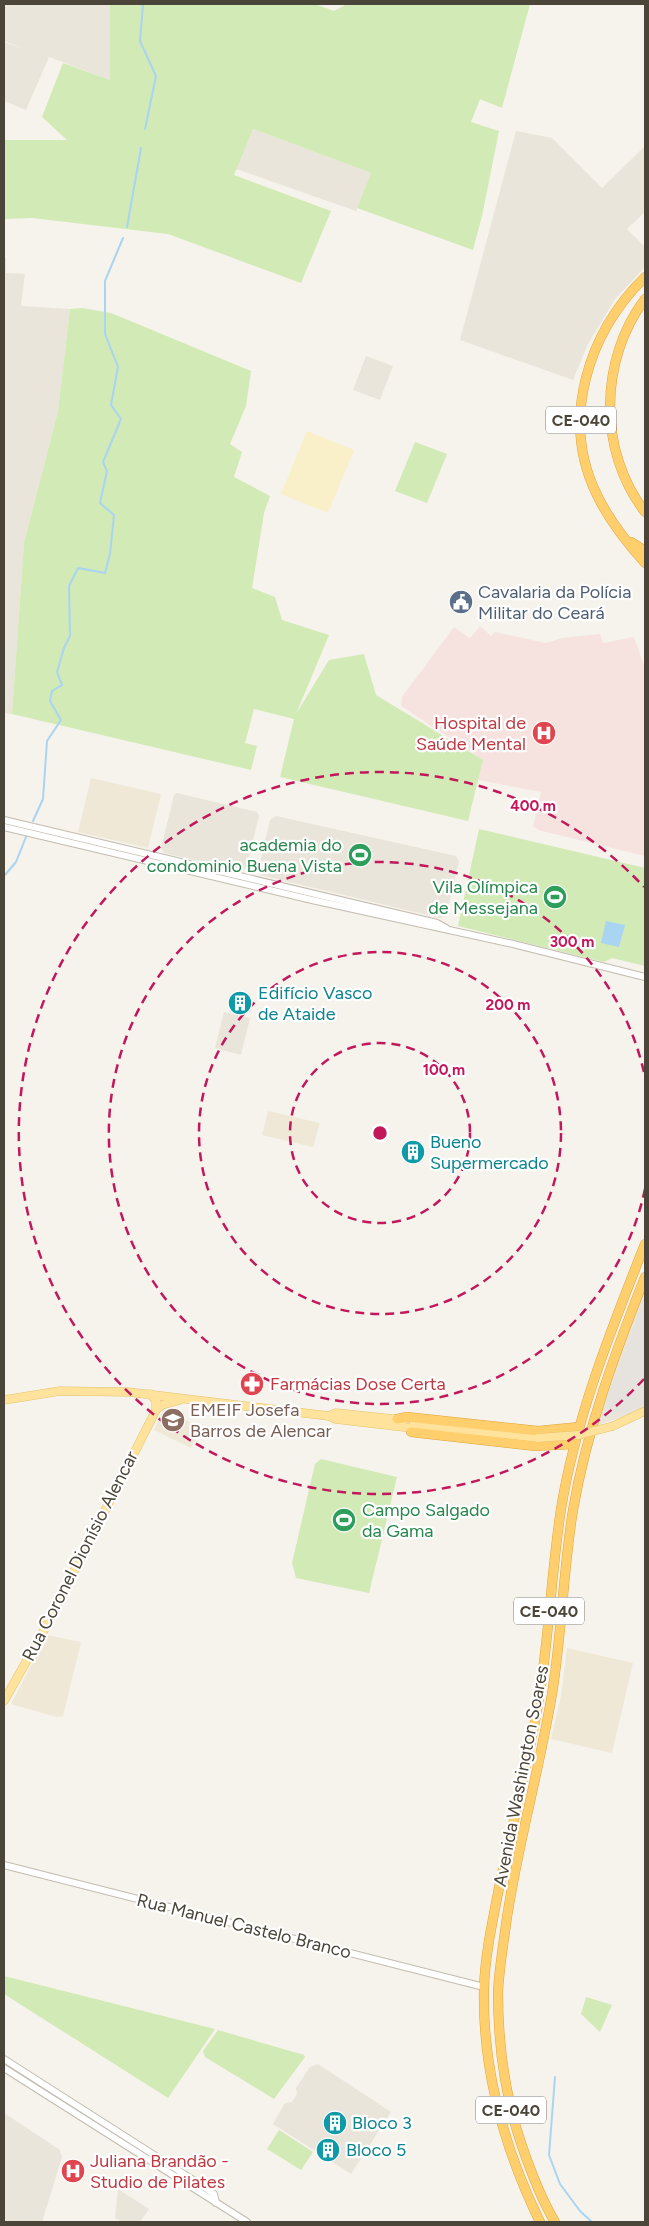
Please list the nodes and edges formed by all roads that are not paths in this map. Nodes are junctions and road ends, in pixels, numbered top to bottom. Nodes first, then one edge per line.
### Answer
1 (645, 277) edge
2 (645, 299) edge
3 (645, 512) edge
4 (624, 538) junction
5 (645, 551) edge
6 (645, 563) edge
7 (4, 820) edge
8 (4, 826) edge
9 (447, 929) junction
10 (645, 977) edge
11 (645, 1244) edge
12 (645, 1277) edge
13 (150, 1393) junction
14 (190, 1398) junction
15 (4, 1400) edge
16 (156, 1410) junction
17 (645, 1411) edge
18 (328, 1416) junction
19 (397, 1419) junction
20 (418, 1425) junction
21 (579, 1427) junction
22 (411, 1432) dead end
23 (574, 1444) junction
24 (4, 1701) edge
25 (4, 1865) edge
26 (484, 1987) junction
27 (4, 2059) edge
28 (4, 2068) edge
29 (216, 2203) junction
30 (247, 2222) edge
31 (540, 2222) edge
32 (556, 2222) edge

1 - 4 highway, CE-040
2 - 3 highway, CE-040
4 - 5 highway
4 - 6 highway, CE-040
7 - 9 street
8 - 9 street
9 - 10 street
11 - 21 highway, Avenida Washington Soares / CE-040
12 - 32 highway, Avenida Washington Soares / CE-040
13 - 14 main road
13 - 15 main road
13 - 16 main road
14 - 16 main road
14 - 18 main road
16 - 24 main road, Rua Coronel Dionísio Alencar
17 - 20 main road, bridge
18 - 19 main road
18 - 20 main road
19 - 20 main road
19 - 21 highway
21 - 23 highway, Avenida Washington Soares / CE-040
22 - 23 highway
23 - 26 highway, Avenida Washington Soares / CE-040
25 - 26 street, Rua Manuel Castelo Branco
26 - 31 highway, Avenida Washington Soares / CE-040
27 - 29 street
28 - 29 street
29 - 30 street

